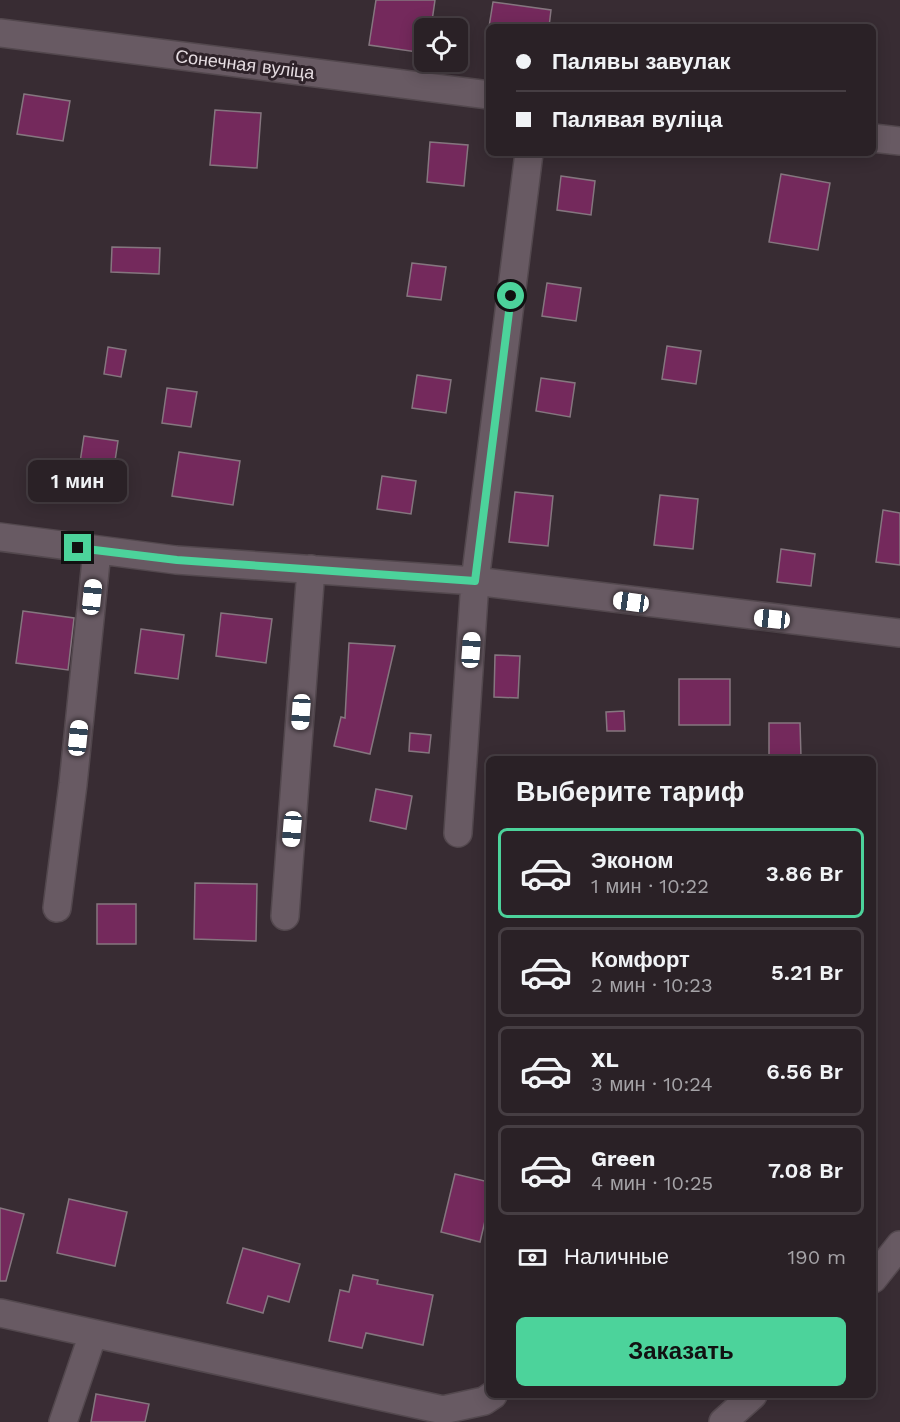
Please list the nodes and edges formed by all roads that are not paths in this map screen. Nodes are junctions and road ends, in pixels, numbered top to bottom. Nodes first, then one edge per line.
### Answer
1 (0, 33) edge
2 (486, 95) edge
3 (876, 138) edge
4 (900, 141) edge
5 (529, 156) edge
6 (0, 537) edge
7 (97, 551) junction
8 (310, 569) junction
9 (475, 581) junction
10 (900, 633) edge
11 (458, 833) dead end
12 (57, 908) dead end
13 (285, 916) dead end
14 (900, 1245) edge
15 (876, 1275) edge
16 (0, 1313) edge
17 (93, 1334) junction
18 (488, 1398) edge
19 (750, 1398) edge
20 (63, 1422) edge
21 (723, 1422) edge

1 - 2 street, Сонечная вуліца
3 - 4 street
5 - 9 street
6 - 7 street
7 - 8 street
7 - 12 street
8 - 9 street
8 - 13 street
9 - 10 street
9 - 11 street
14 - 15 street
16 - 17 street
17 - 18 street
17 - 20 street
19 - 21 street

